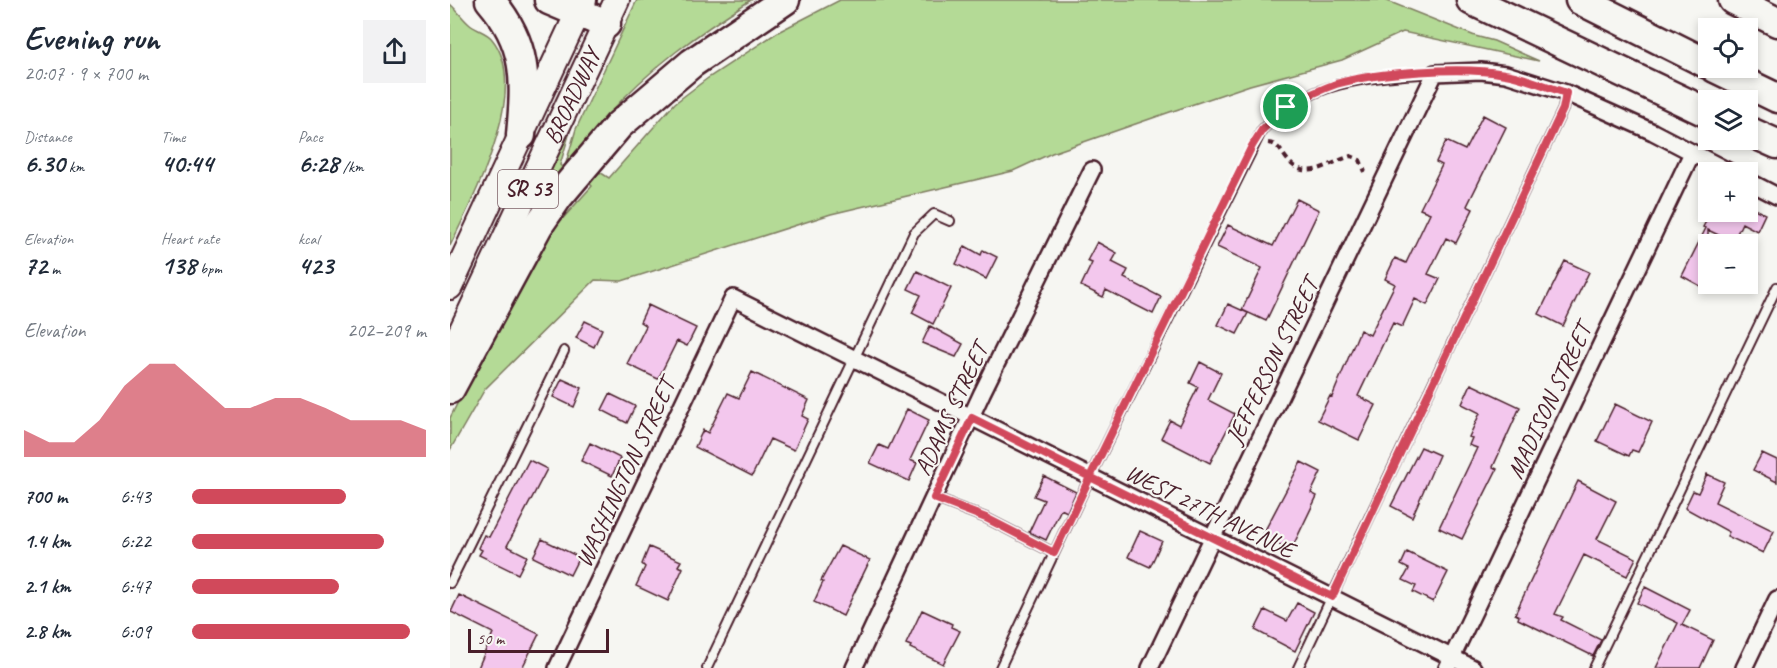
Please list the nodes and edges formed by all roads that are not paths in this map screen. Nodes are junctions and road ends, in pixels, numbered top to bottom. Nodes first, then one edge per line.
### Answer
1 (490, 0) edge
2 (549, 0) edge
3 (785, 0) edge
4 (1455, 0) edge
5 (1471, 0) edge
6 (1580, 0) edge
7 (1733, 0) edge
8 (581, 6) edge
9 (612, 12) edge
10 (1777, 22) edge
11 (1516, 23) junction
12 (1698, 59) edge
13 (1435, 73) junction
14 (1736, 78) edge
15 (1566, 93) junction
16 (1777, 98) edge
17 (1698, 107) edge
18 (521, 135) junction
19 (1758, 135) edge
20 (1777, 144) edge
21 (1692, 153) junction
22 (1710, 162) edge
23 (1092, 170) dead end
24 (1758, 186) edge
25 (1777, 196) edge
26 (950, 221) dead end
27 (450, 287) edge
28 (1777, 287) edge
29 (733, 298) joint
30 (564, 351) dead end
31 (450, 355) edge
32 (853, 359) junction
33 (450, 389) edge
34 (972, 418) junction
35 (1090, 477) junction
36 (934, 498) junction
37 (1212, 538) junction
38 (1054, 553) junction
39 (450, 583) edge
40 (1332, 597) junction
41 (1777, 599) edge
42 (1449, 663) edge
43 (557, 668) edge
44 (707, 668) edge
45 (854, 668) edge
46 (1000, 668) edge
47 (1150, 668) edge
48 (1298, 668) edge
49 (1473, 668) edge
50 (1594, 668) edge
51 (1744, 668) edge

1 - 18 highway
2 - 8 highway
3 - 33 highway
4 - 11 highway
5 - 11 highway
6 - 12 highway
7 - 10 highway
8 - 9 highway
8 - 18 main road, BROADWAY / SR 53
9 - 31 main road, BROADWAY / SR 53
11 - 17 highway
13 - 15 street
13 - 35 lane
13 - 37 street, JEFFERSON STREET
14 - 16 highway
15 - 21 street
15 - 40 lane
18 - 27 main road, BROADWAY / SR 53
19 - 20 highway
21 - 22 street
21 - 42 street, MADISON STREET
23 - 34 street, ADAMS STREET
24 - 25 street
26 - 32 lane
28 - 50 lane
29 - 32 street, WEST 27TH AVENUE
29 - 43 street, WASHINGTON STREET
30 - 39 lane
32 - 34 street, WEST 27TH AVENUE
32 - 44 lane
34 - 35 street, WEST 27TH AVENUE
34 - 36 street, ADAMS STREET
35 - 37 street, WEST 27TH AVENUE
35 - 38 lane
36 - 38 lane
36 - 45 street, ADAMS STREET
37 - 40 street, WEST 27TH AVENUE
37 - 47 street, JEFFERSON STREET
38 - 46 lane
40 - 42 street, WEST 27TH AVENUE
40 - 48 lane
41 - 51 street
42 - 49 street, WEST 27TH AVENUE

